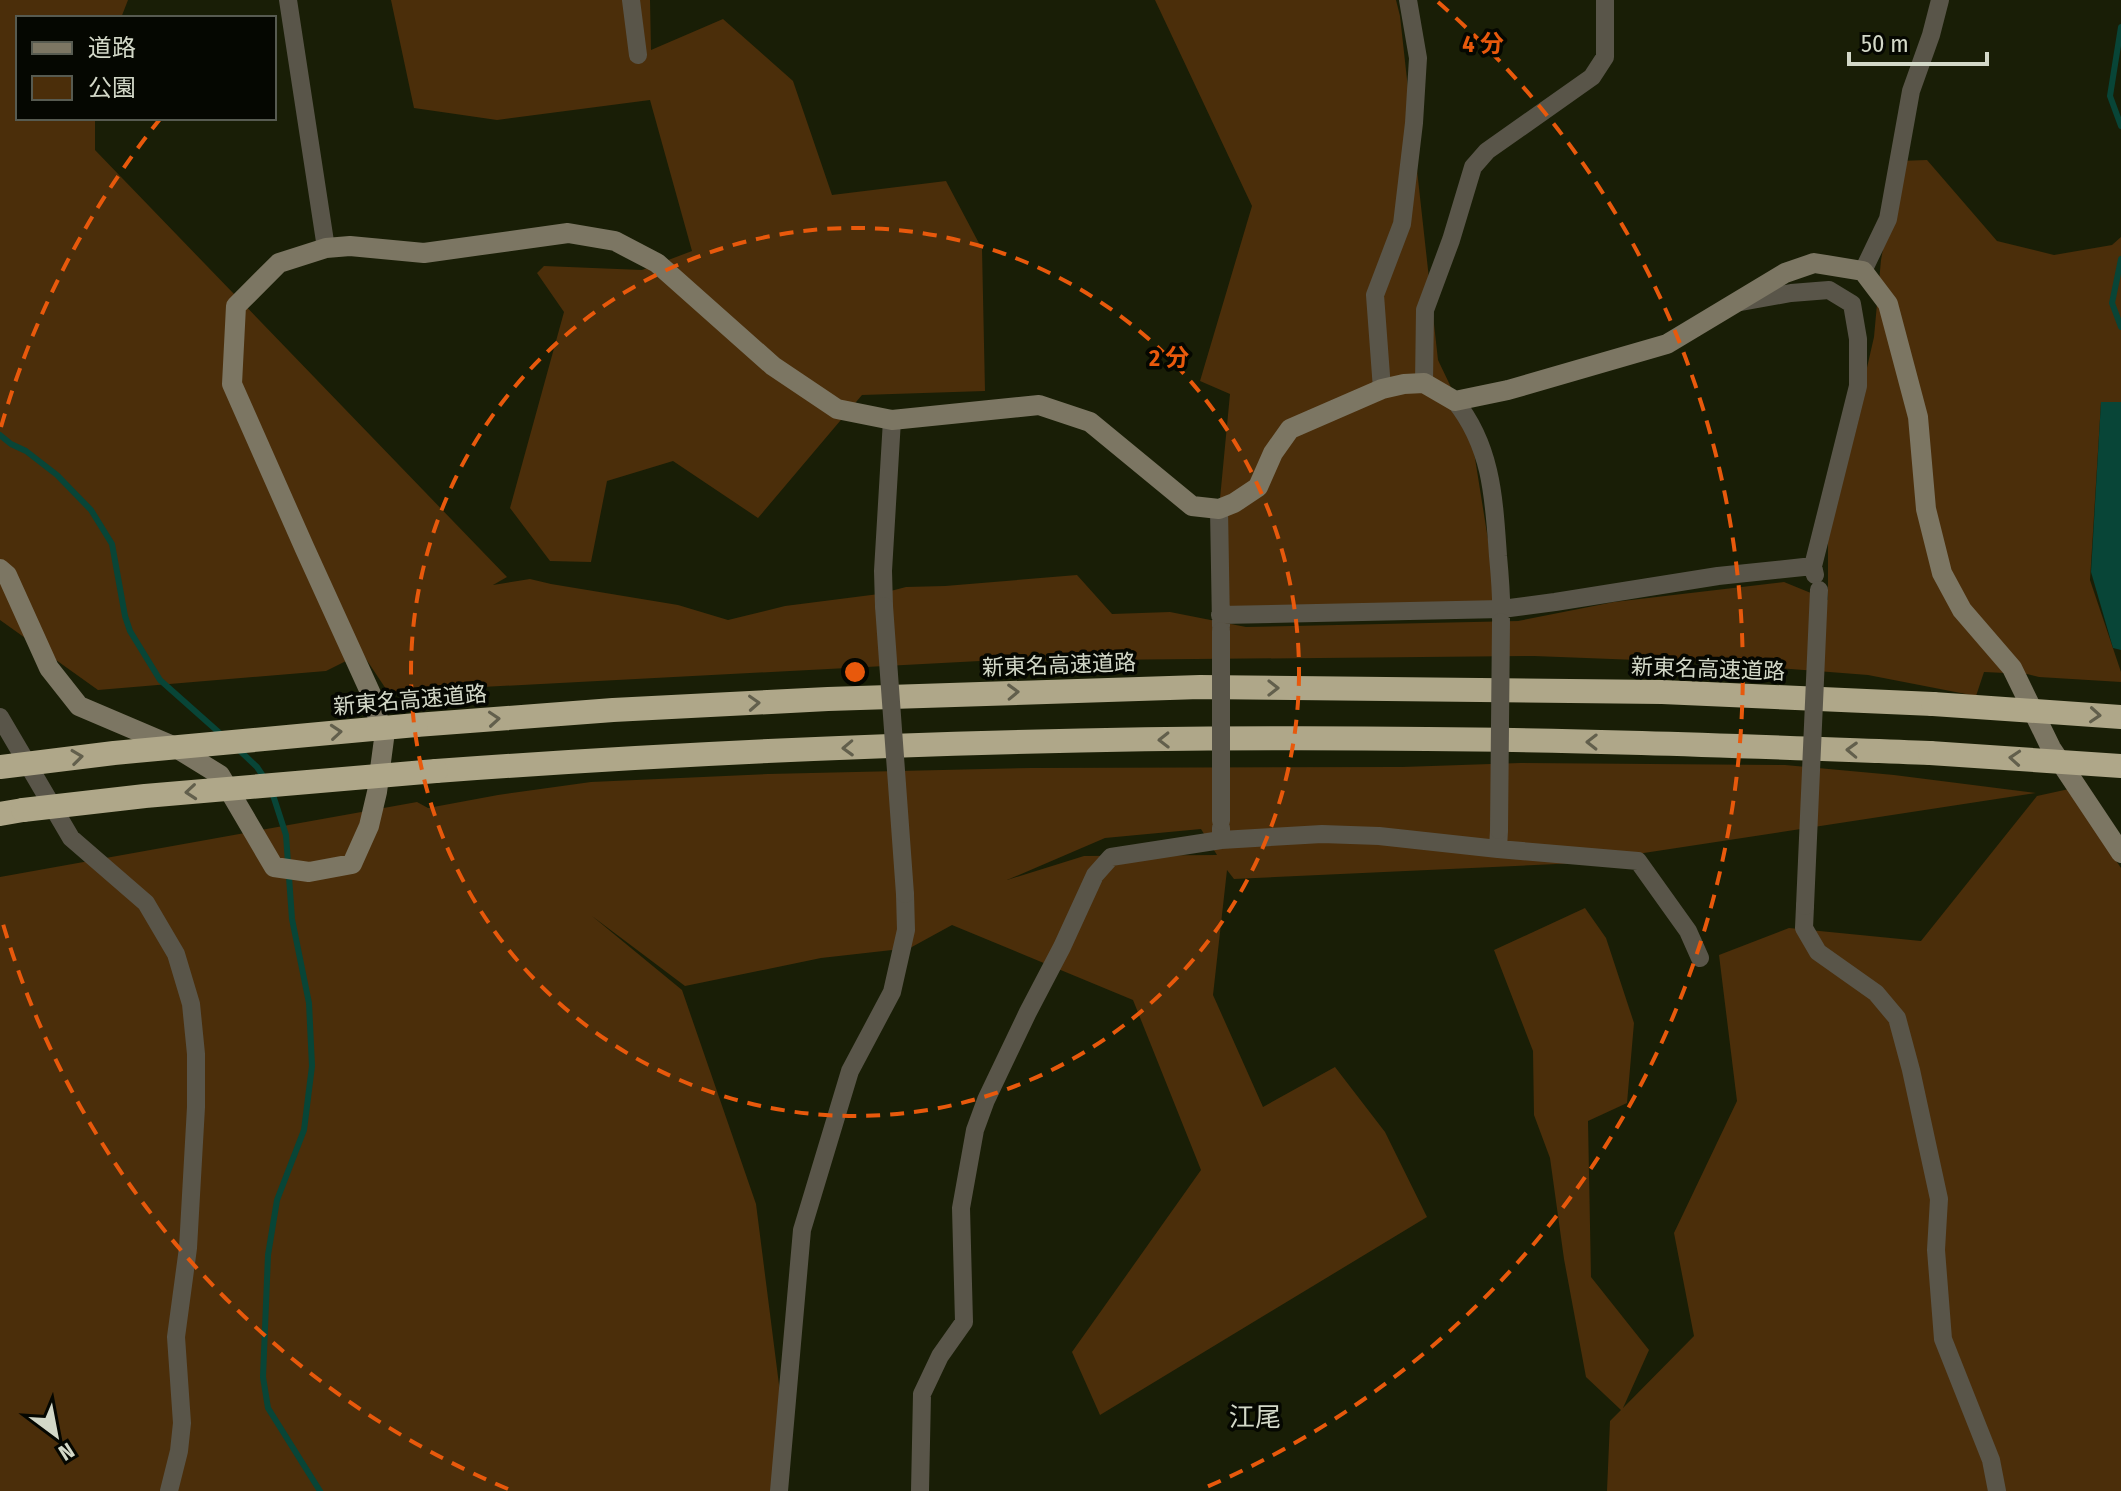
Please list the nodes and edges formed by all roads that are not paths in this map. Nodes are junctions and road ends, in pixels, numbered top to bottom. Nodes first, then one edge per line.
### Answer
1 (288, 0) edge
2 (631, 0) edge
3 (1408, 0) edge
4 (1605, 0) edge
5 (1940, 0) edge
6 (638, 55) dead end
7 (326, 248) junction
8 (1863, 271) junction
9 (1738, 302) junction
10 (1424, 383) junction
11 (1382, 389) junction
12 (1455, 401) junction
13 (892, 420) junction
14 (1219, 509) junction
15 (1813, 566) junction
16 (0, 569) edge
17 (1502, 615) junction
18 (1220, 623) junction
19 (0, 717) edge
20 (2121, 717) edge
21 (2121, 766) edge
22 (0, 767) edge
23 (12, 812) edge
24 (1221, 830) junction
25 (1498, 839) junction
26 (2121, 853) edge
27 (1700, 958) dead end
28 (169, 1491) edge
29 (779, 1491) edge
30 (920, 1491) edge
31 (1997, 1491) edge

1 - 7 street
2 - 6 street
3 - 11 street
4 - 10 street
5 - 8 street
7 - 13 street
7 - 16 street
8 - 9 street
8 - 26 street
9 - 12 street
9 - 15 street
10 - 11 street
10 - 12 street
11 - 14 street
12 - 17 street
13 - 14 street
13 - 29 street, bridge
14 - 18 street
15 - 17 street
15 - 31 street, bridge
17 - 18 street
17 - 25 street, bridge
18 - 24 street, bridge
19 - 28 street
22 -> 20 highway, 新東名高速道路, bridge
21 -> 23 highway, bridge
24 - 25 street
24 - 30 street
25 - 27 street

